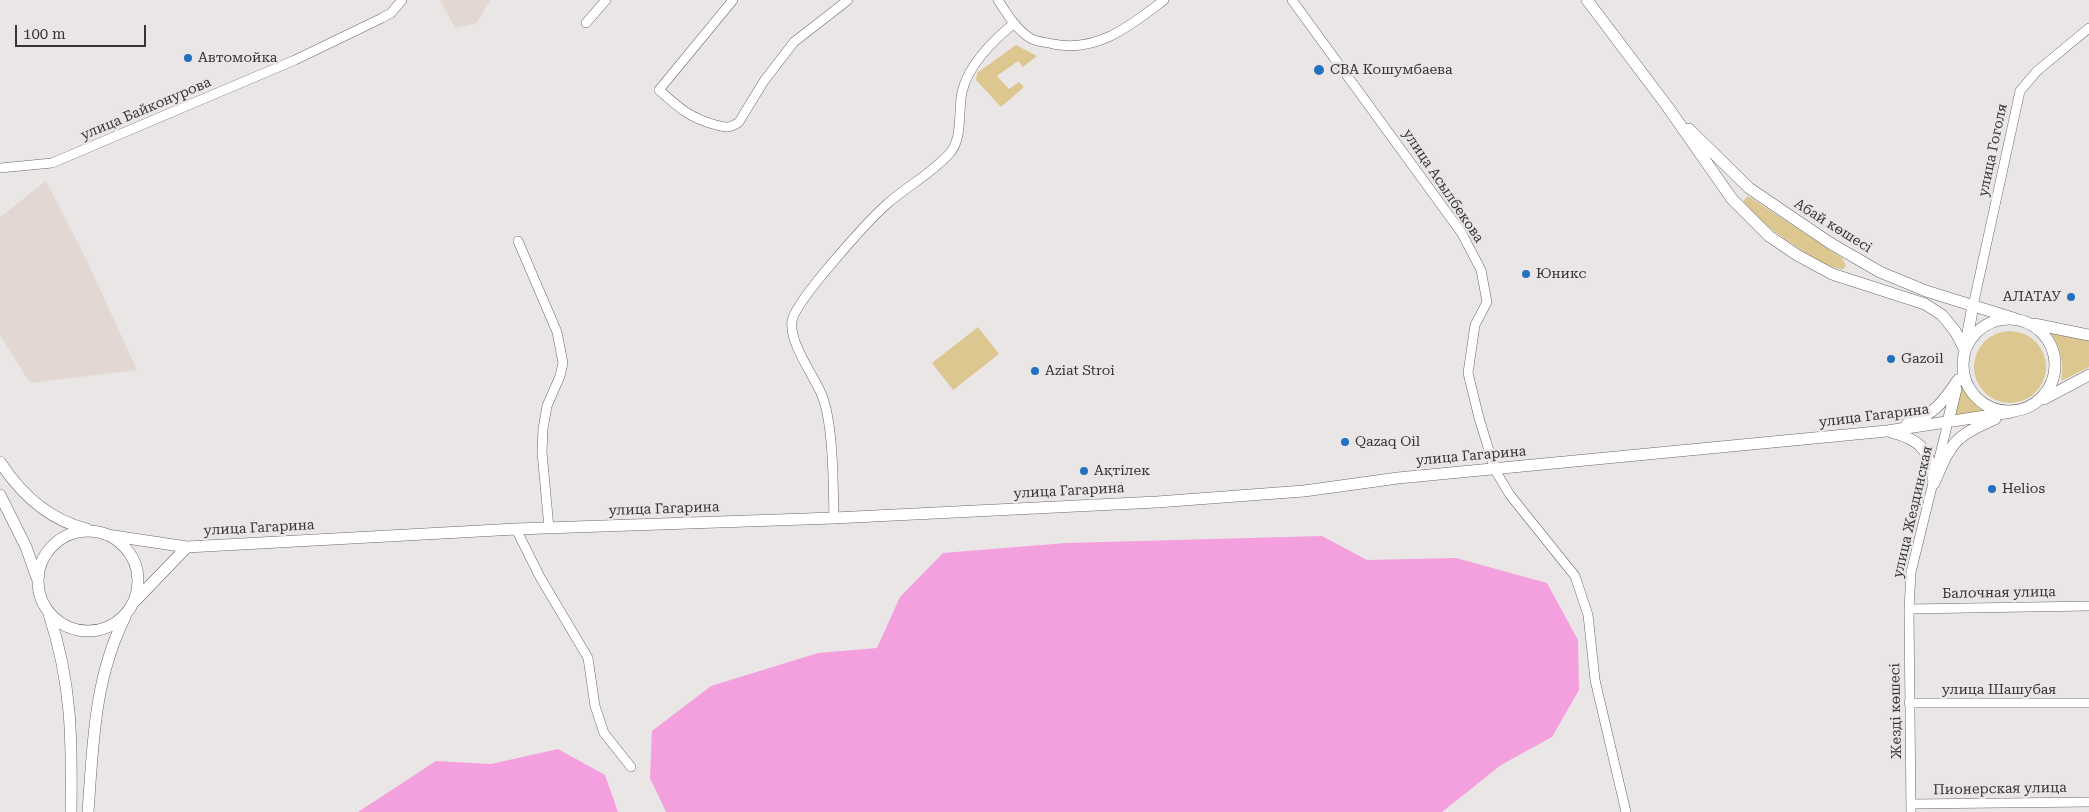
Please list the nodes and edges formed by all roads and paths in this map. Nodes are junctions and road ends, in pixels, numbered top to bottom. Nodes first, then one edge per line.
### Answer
1 (402, 0) edge
2 (606, 0) edge
3 (733, 0) edge
4 (848, 0) edge
5 (998, 0) edge
6 (1164, 0) edge
7 (1292, 0) edge
8 (1589, 1) edge
9 (586, 23) dead end
10 (1014, 23) junction
11 (2089, 28) edge
12 (1667, 106) junction
13 (0, 168) edge
14 (518, 240) dead end
15 (1973, 306) junction
16 (2016, 319) junction
17 (2030, 323) junction
18 (2089, 334) edge
19 (1964, 354) junction
20 (2089, 375) edge
21 (1958, 380) junction
22 (2036, 404) junction
23 (2012, 412) junction
24 (1948, 422) junction
25 (1887, 431) junction
26 (1, 464) edge
27 (1495, 470) junction
28 (1934, 483) junction
29 (0, 495) edge
30 (834, 518) junction
31 (549, 528) junction
32 (516, 529) junction
33 (102, 533) junction
34 (187, 547) junction
35 (38, 580) junction
36 (2089, 606) edge
37 (130, 607) junction
38 (1909, 609) junction
39 (48, 610) junction
40 (1909, 703) junction
41 (2089, 703) edge
42 (631, 767) dead end
43 (2089, 802) edge
44 (1911, 808) edge
45 (71, 812) edge
46 (88, 812) edge
47 (1626, 812) edge

1 - 13 street, улица Байконурова
2 - 9 street
3 - 4 street
5 - 10 street
6 - 10 street
7 - 27 street, улица Асылбекова
8 - 12 main road, Абай көшесі
10 - 30 street
11 - 15 street, улица Гоголя
12 - 15 main road, Абай көшесі
12 - 19 main road, Абай көшесі
14 - 31 street
15 - 16 main road, Абай көшесі
15 - 19 main road
16 - 17 main road
16 - 19 main road
17 - 18 main road
17 - 22 main road
19 - 21 main road
19 - 23 main road
20 - 22 main road
21 - 24 main road
21 - 25 main road
22 - 23 main road
23 - 24 main road, улица Гагарина
23 - 28 main road
24 - 25 main road, улица Гагарина
24 - 28 street, улица Жездинская
25 - 27 main road, улица Гагарина
25 - 28 main road
26 - 33 main road
27 - 30 main road, улица Гагарина
27 - 47 street, улица Асылбекова
28 - 38 street, улица Жездинская
29 - 35 main road
30 - 31 main road, улица Гагарина
31 - 32 main road, улица Гагарина
32 - 34 main road, улица Гагарина
32 - 42 street
33 - 34 main road, улица Гагарина
33 - 35 main road
33 - 37 main road
34 - 37 main road
35 - 39 main road
36 - 38 street, Балочная улица
37 - 39 main road
37 - 46 main road
38 - 40 street, Жезді көшесі
39 - 45 main road
40 - 41 street, улица Шашубая
40 - 44 street, Жезді көшесі
43 - 44 street, Пионерская улица

